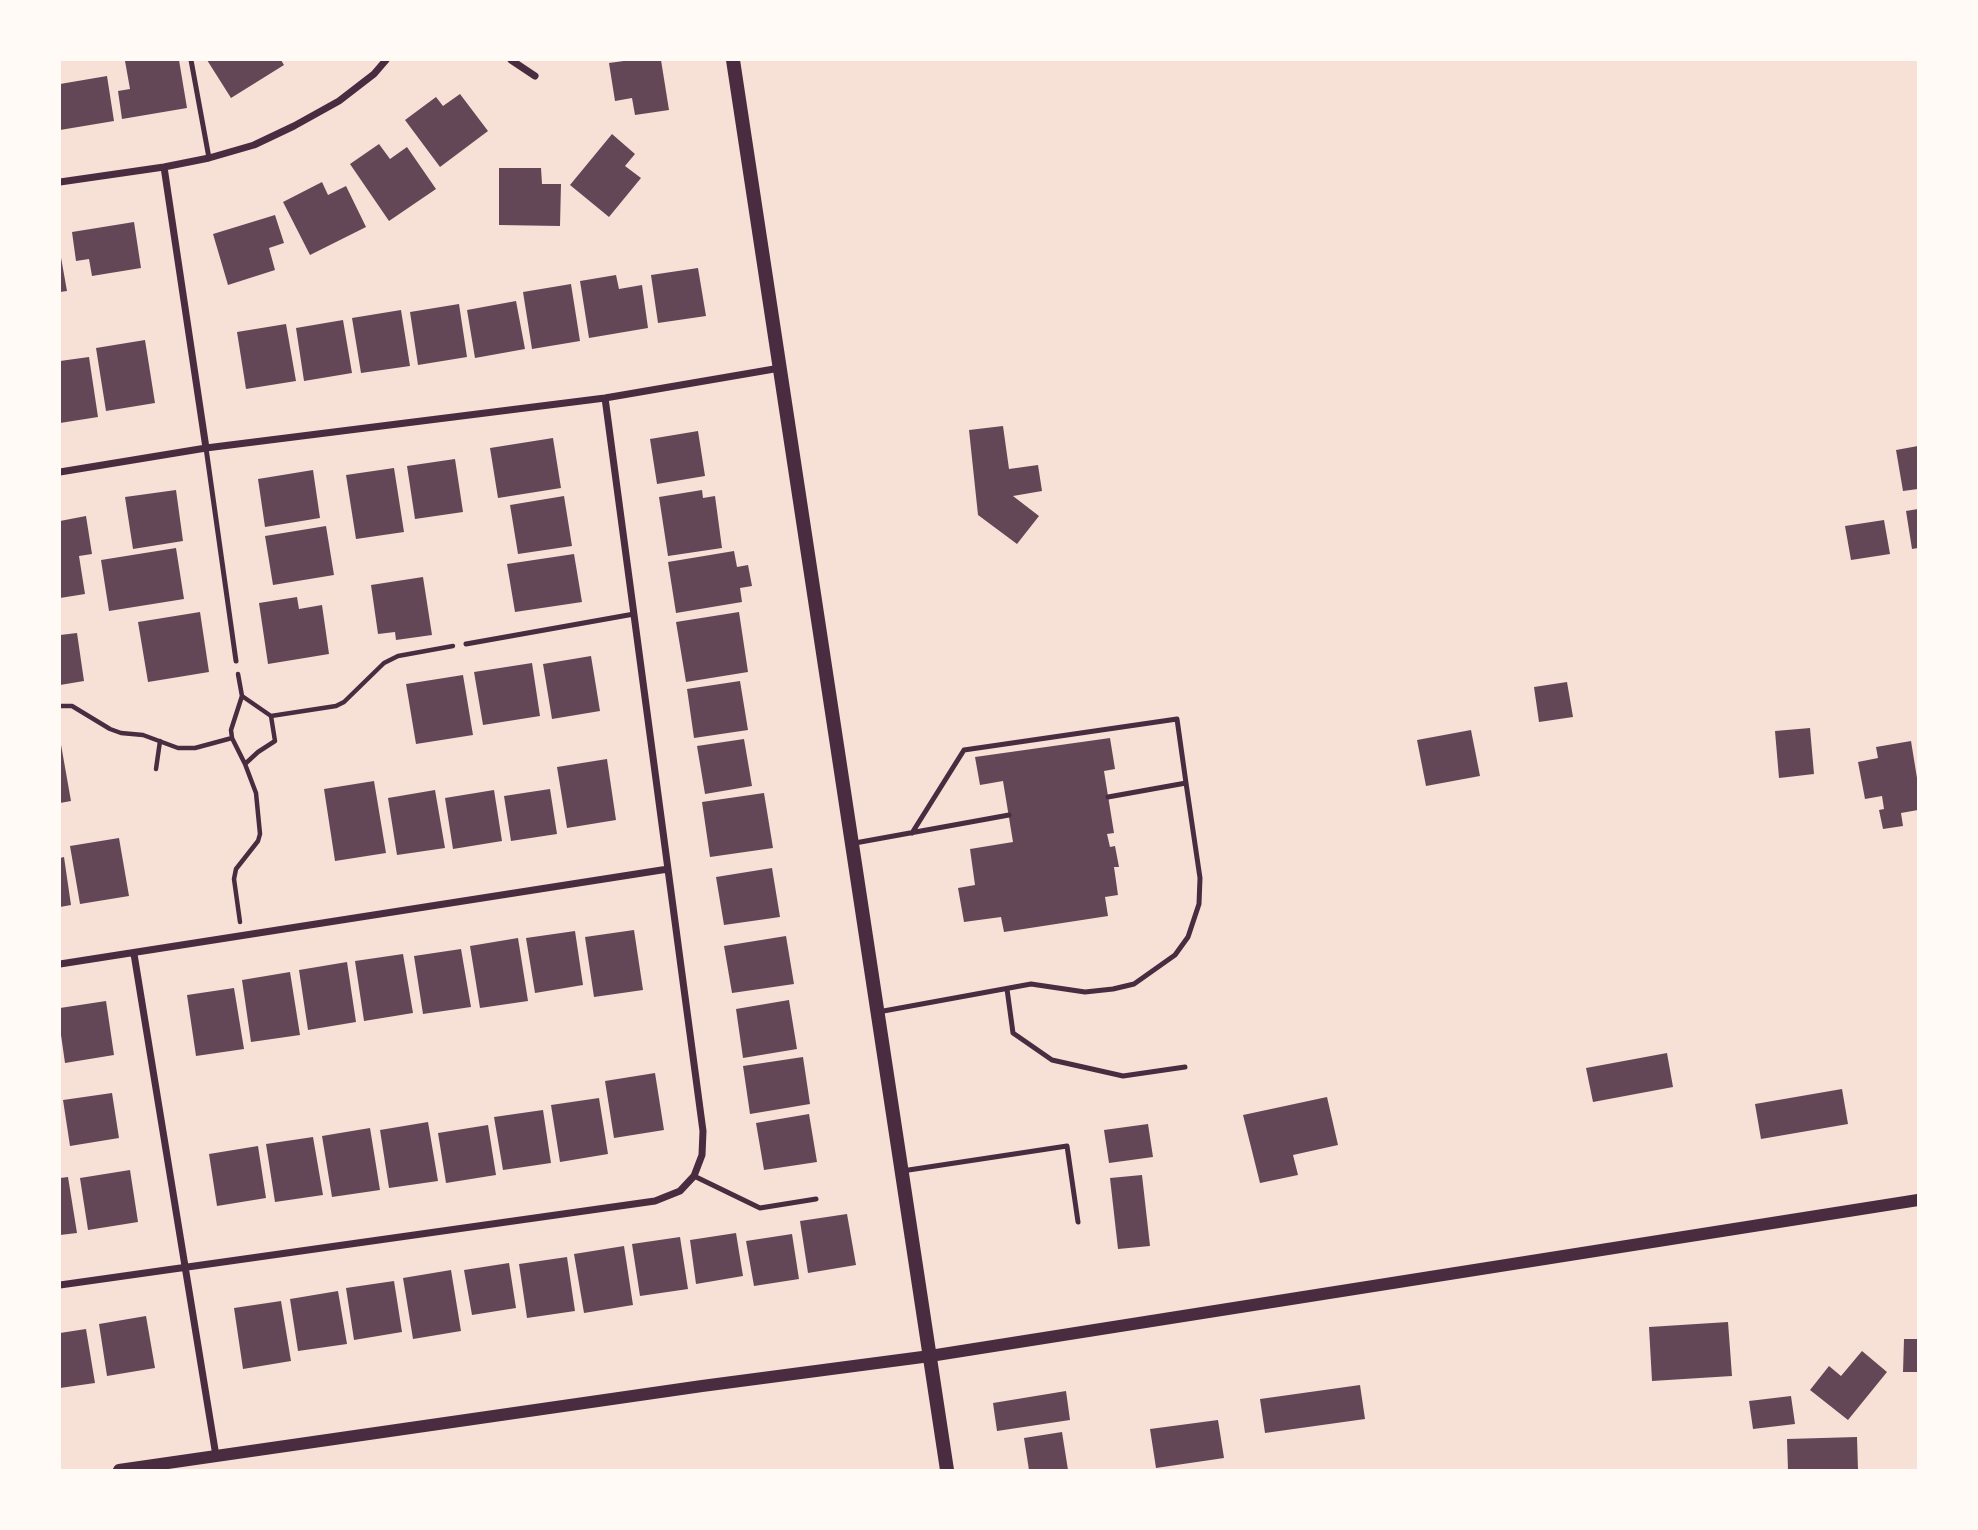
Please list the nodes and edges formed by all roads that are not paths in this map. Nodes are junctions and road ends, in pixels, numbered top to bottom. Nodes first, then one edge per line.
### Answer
1 (191, 60) edge
2 (386, 60) edge
3 (512, 60) edge
4 (733, 60) edge
5 (535, 76) dead end
6 (209, 158) junction
7 (164, 167) junction
8 (60, 182) edge
9 (779, 368) junction
10 (605, 398) junction
11 (206, 448) junction
12 (60, 471) edge
13 (634, 614) junction
14 (466, 644) road end
15 (236, 661) road end
16 (1186, 783) junction
17 (1108, 797) dead end
18 (1009, 815) dead end
19 (912, 833) junction
20 (852, 844) junction
21 (668, 869) junction
22 (134, 954) junction
23 (60, 964) edge
24 (1007, 989) junction
25 (878, 1012) junction
26 (1185, 1067) dead end
27 (902, 1171) junction
28 (694, 1176) junction
29 (816, 1199) dead end
30 (1919, 1200) edge
31 (1078, 1222) dead end
32 (185, 1266) junction
33 (60, 1285) edge
34 (930, 1356) junction
35 (216, 1456) junction
36 (175, 1466) edge
37 (119, 1471) edge
38 (947, 1471) edge

1 - 6 lane
2 - 6 street
3 - 5 street
4 - 9 main road
6 - 7 street
7 - 8 street
7 - 11 street
9 - 10 street
9 - 20 main road
10 - 11 street
10 - 13 street
11 - 12 street
11 - 15 lane
13 - 14 lane
13 - 21 street
16 - 17 lane
16 - 19 lane
16 - 24 lane
18 - 19 lane
19 - 20 lane
20 - 25 main road
21 - 22 street
21 - 28 street
22 - 23 street
22 - 32 street
24 - 25 lane
24 - 26 lane
25 - 27 main road
27 - 31 lane
27 - 34 main road
28 - 29 lane
28 - 32 street
30 - 34 street
32 - 33 street
32 - 35 street
34 - 35 street
34 - 38 main road
35 - 36 street
36 - 37 street

